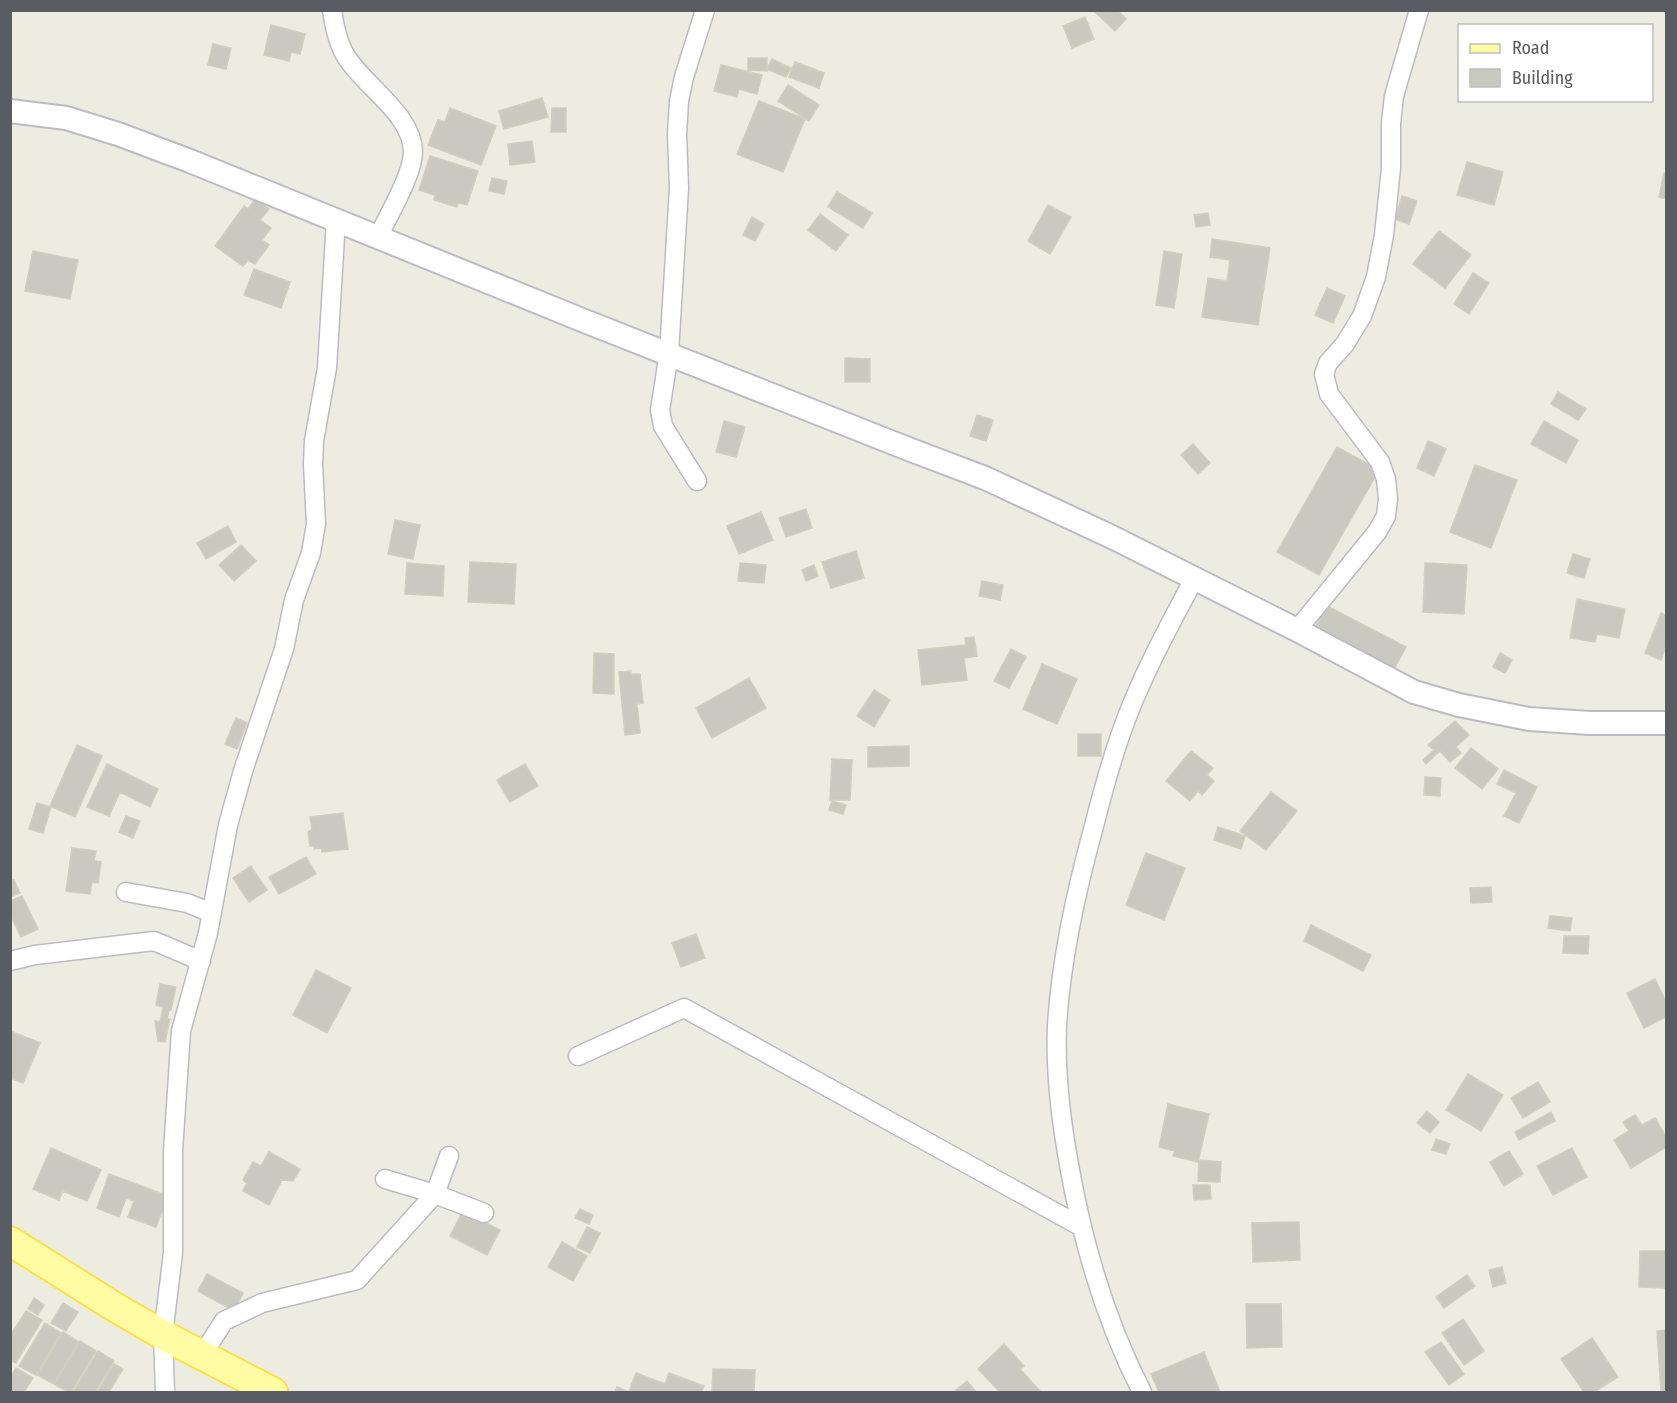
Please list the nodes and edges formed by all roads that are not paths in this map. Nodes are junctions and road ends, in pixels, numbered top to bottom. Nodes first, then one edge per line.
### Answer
1 (332, 10) edge
2 (705, 10) edge
3 (1419, 10) edge
4 (10, 111) edge
5 (336, 220) junction
6 (378, 237) junction
7 (669, 353) junction
8 (698, 481) dead end
9 (1194, 579) junction
10 (1297, 630) junction
11 (1666, 723) edge
12 (126, 892) dead end
13 (212, 913) junction
14 (10, 961) edge
15 (201, 961) junction
16 (578, 1056) dead end
17 (449, 1156) dead end
18 (386, 1179) dead end
19 (435, 1194) junction
20 (484, 1213) dead end
21 (1080, 1226) junction
22 (10, 1241) edge
23 (164, 1335) junction
24 (202, 1355) junction
25 (165, 1392) edge
26 (273, 1392) edge
27 (1142, 1392) edge

1 - 6 street
2 - 7 street
3 - 10 street
4 - 5 street
5 - 6 street
5 - 13 street
6 - 7 street
7 - 8 street
7 - 9 street
9 - 10 street
9 - 21 street
10 - 11 street
12 - 13 street
13 - 15 street
14 - 15 street
15 - 23 street
16 - 21 street
17 - 19 street
18 - 19 street
19 - 20 street
19 - 24 street
21 - 27 street
22 - 23 main road
23 - 24 main road
23 - 25 street
24 - 26 main road

